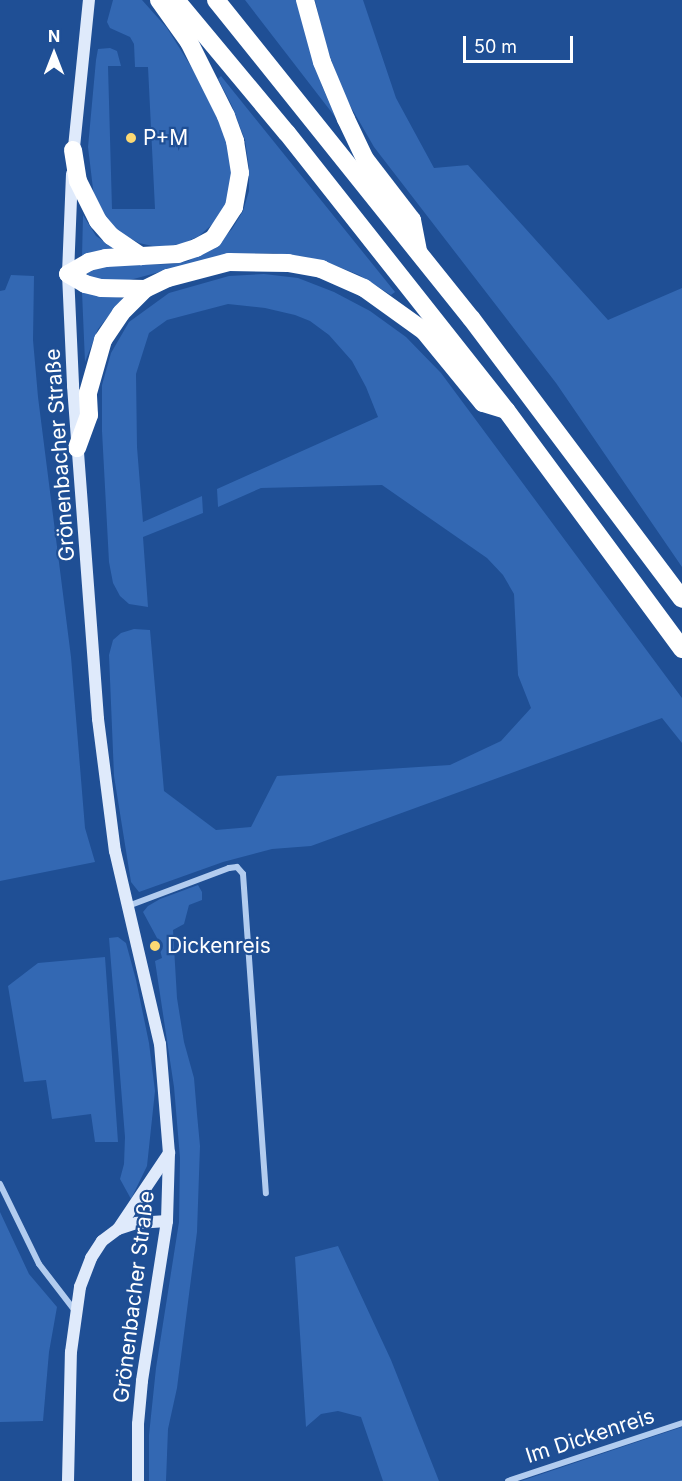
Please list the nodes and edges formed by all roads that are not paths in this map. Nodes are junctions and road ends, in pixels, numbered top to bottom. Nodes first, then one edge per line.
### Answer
1 (89, 0) edge
2 (159, 0) edge
3 (176, 0) edge
4 (216, 0) edge
5 (304, 0) edge
6 (73, 150) junction
7 (419, 254) junction
8 (141, 256) junction
9 (68, 274) junction
10 (145, 289) junction
11 (506, 410) junction
12 (77, 448) junction
13 (682, 600) edge
14 (682, 649) edge
15 (128, 906) junction
16 (169, 1152) junction
17 (0, 1184) edge
18 (266, 1193) dead end
19 (167, 1221) junction
20 (118, 1229) junction
21 (76, 1313) junction
22 (682, 1423) edge
23 (68, 1481) edge
24 (138, 1481) edge
25 (508, 1481) edge

1 - 6 main road, Grönenbacher Straße
2 - 8 highway
3 - 11 highway
4 - 7 highway
5 - 7 highway
6 - 8 highway
6 - 9 main road, Grönenbacher Straße
7 - 13 highway
8 - 9 highway
9 - 10 highway
9 - 12 main road, Grönenbacher Straße
10 - 11 highway
10 - 12 highway
11 - 14 highway
12 - 15 main road, Grönenbacher Straße
15 - 16 main road, Grönenbacher Straße
15 - 18 street
16 - 19 main road, Grönenbacher Straße
16 - 20 main road
17 - 21 street
19 - 20 main road
19 - 24 main road, Grönenbacher Straße
20 - 21 main road
21 - 23 main road
22 - 25 street, Im Dickenreis

